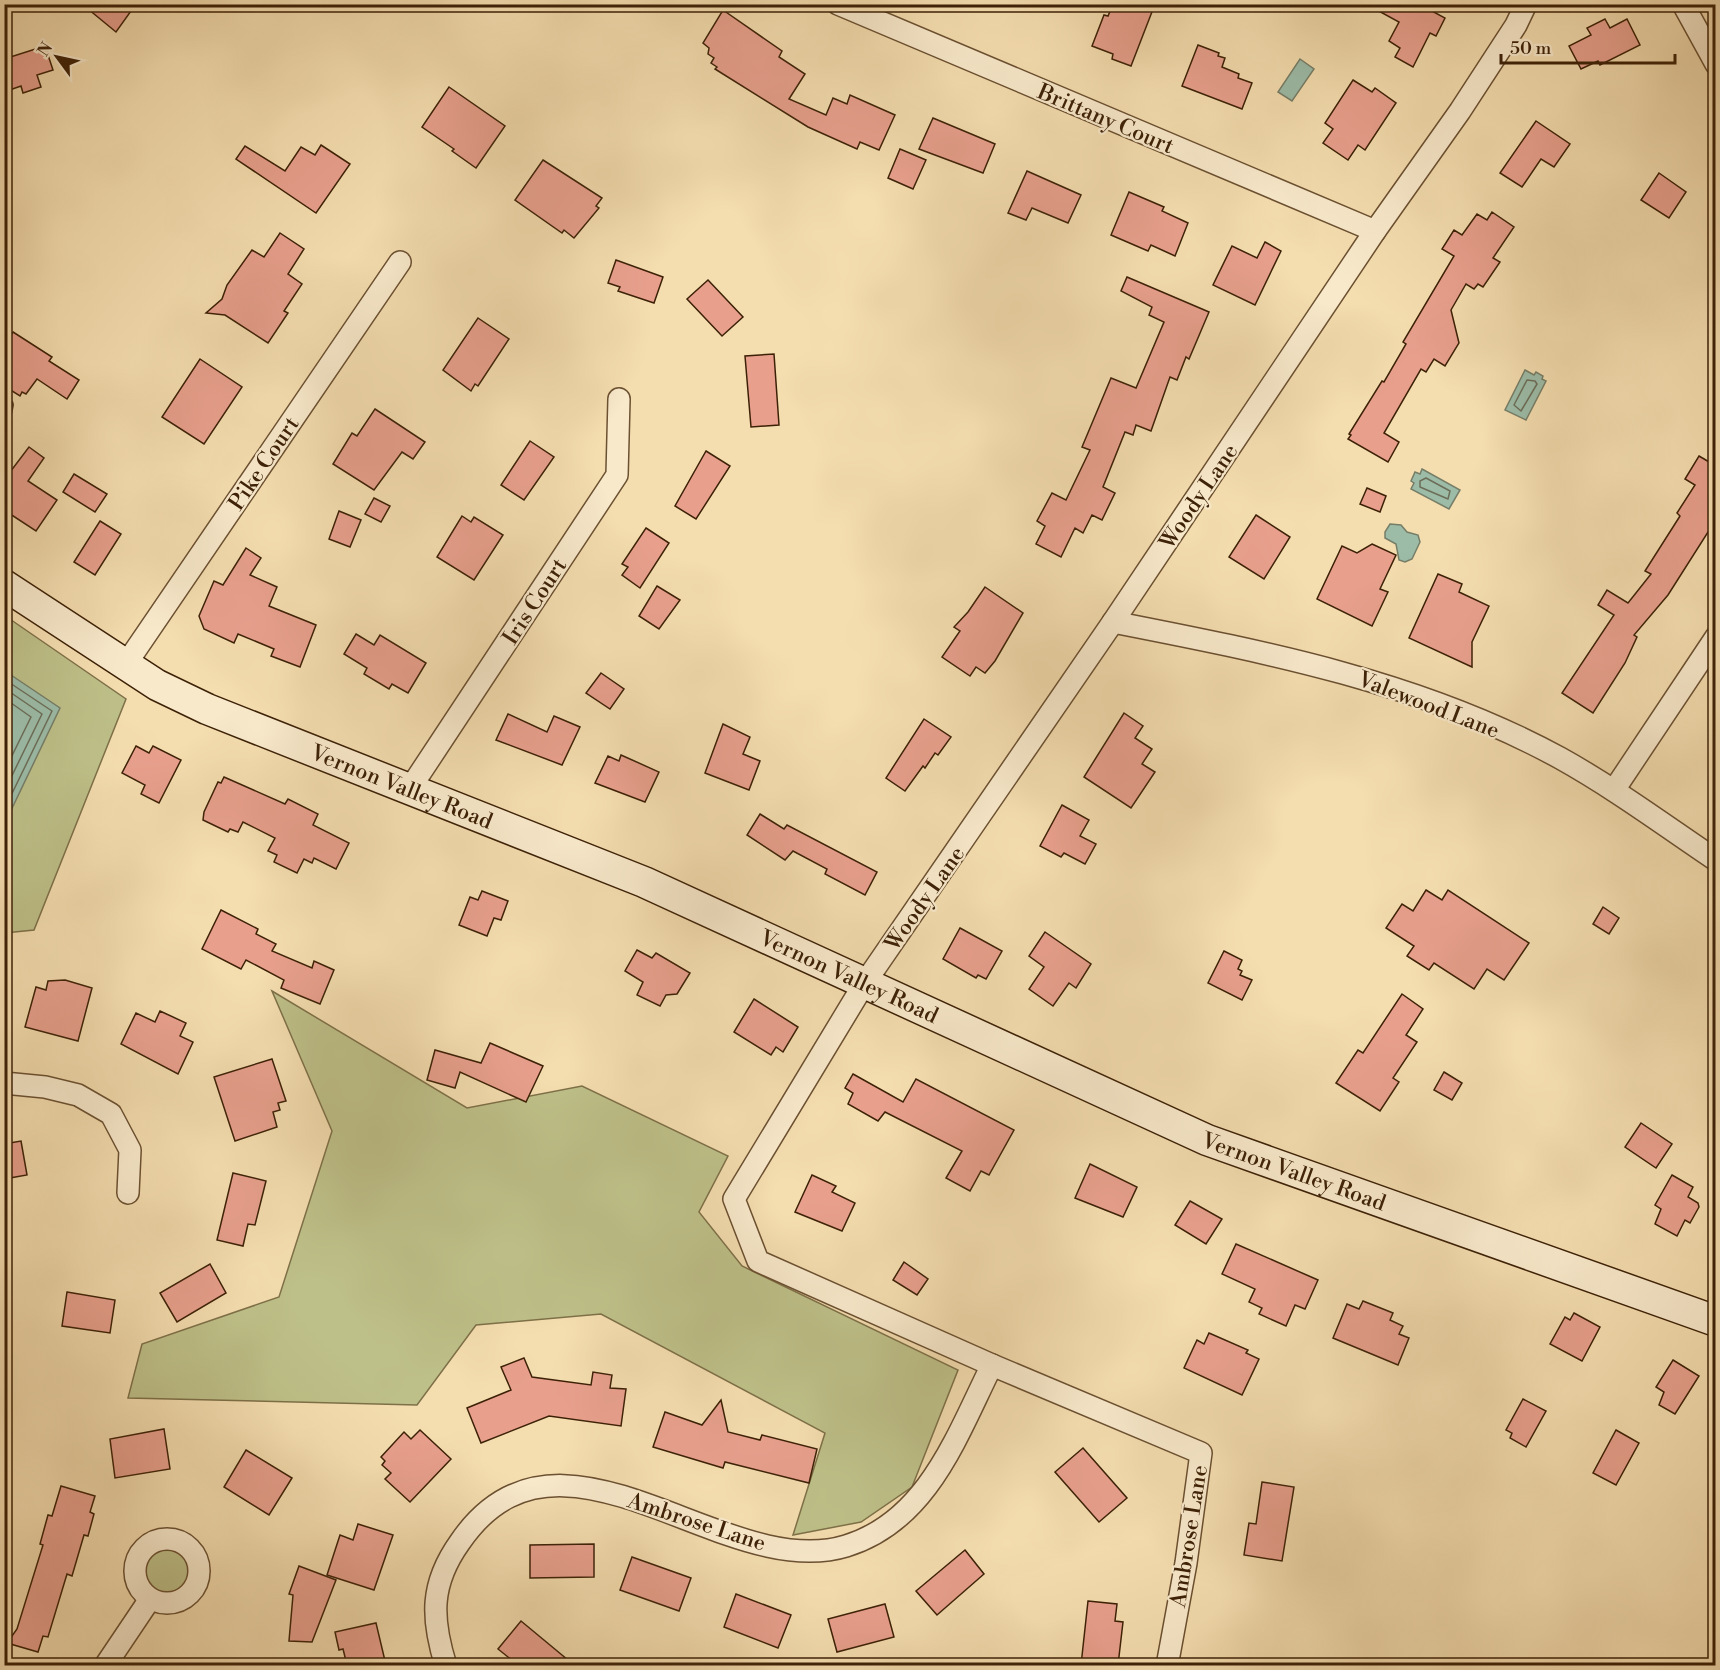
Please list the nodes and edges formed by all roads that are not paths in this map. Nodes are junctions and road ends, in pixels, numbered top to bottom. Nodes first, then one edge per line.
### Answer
1 (838, 4) edge
2 (1526, 4) edge
3 (1683, 4) edge
4 (1716, 64) edge
5 (1375, 231) junction
6 (400, 262) dead end
7 (619, 399) dead end
8 (4, 403) edge
9 (4, 418) edge
10 (4, 585) edge
11 (1113, 622) junction
12 (1716, 637) edge
13 (126, 664) junction
14 (409, 789) junction
15 (1614, 790) junction
16 (1716, 860) edge
17 (864, 984) junction
18 (4, 1083) edge
19 (128, 1193) dead end
20 (1716, 1321) edge
21 (992, 1365) junction
22 (150, 1599) dead end
23 (105, 1665) edge
24 (447, 1665) edge
25 (1167, 1665) edge

1 - 5 street, Brittany Court
2 - 5 street, Woody Lane
3 - 4 street
5 - 11 street, Woody Lane
6 - 13 street, Pike Court
7 - 14 street, Iris Court
8 - 9 lane
10 - 13 main road, Vernon Valley Road
11 - 15 street, Valewood Lane
11 - 17 street, Woody Lane
12 - 15 street
13 - 14 main road, Vernon Valley Road
14 - 17 main road, Vernon Valley Road
15 - 16 street, Valewood Lane
17 - 20 main road, Vernon Valley Road
17 - 21 street, Ambrose Lane
18 - 19 street
21 - 24 street, Ambrose Lane
21 - 25 street, Ambrose Lane
22 - 23 street

